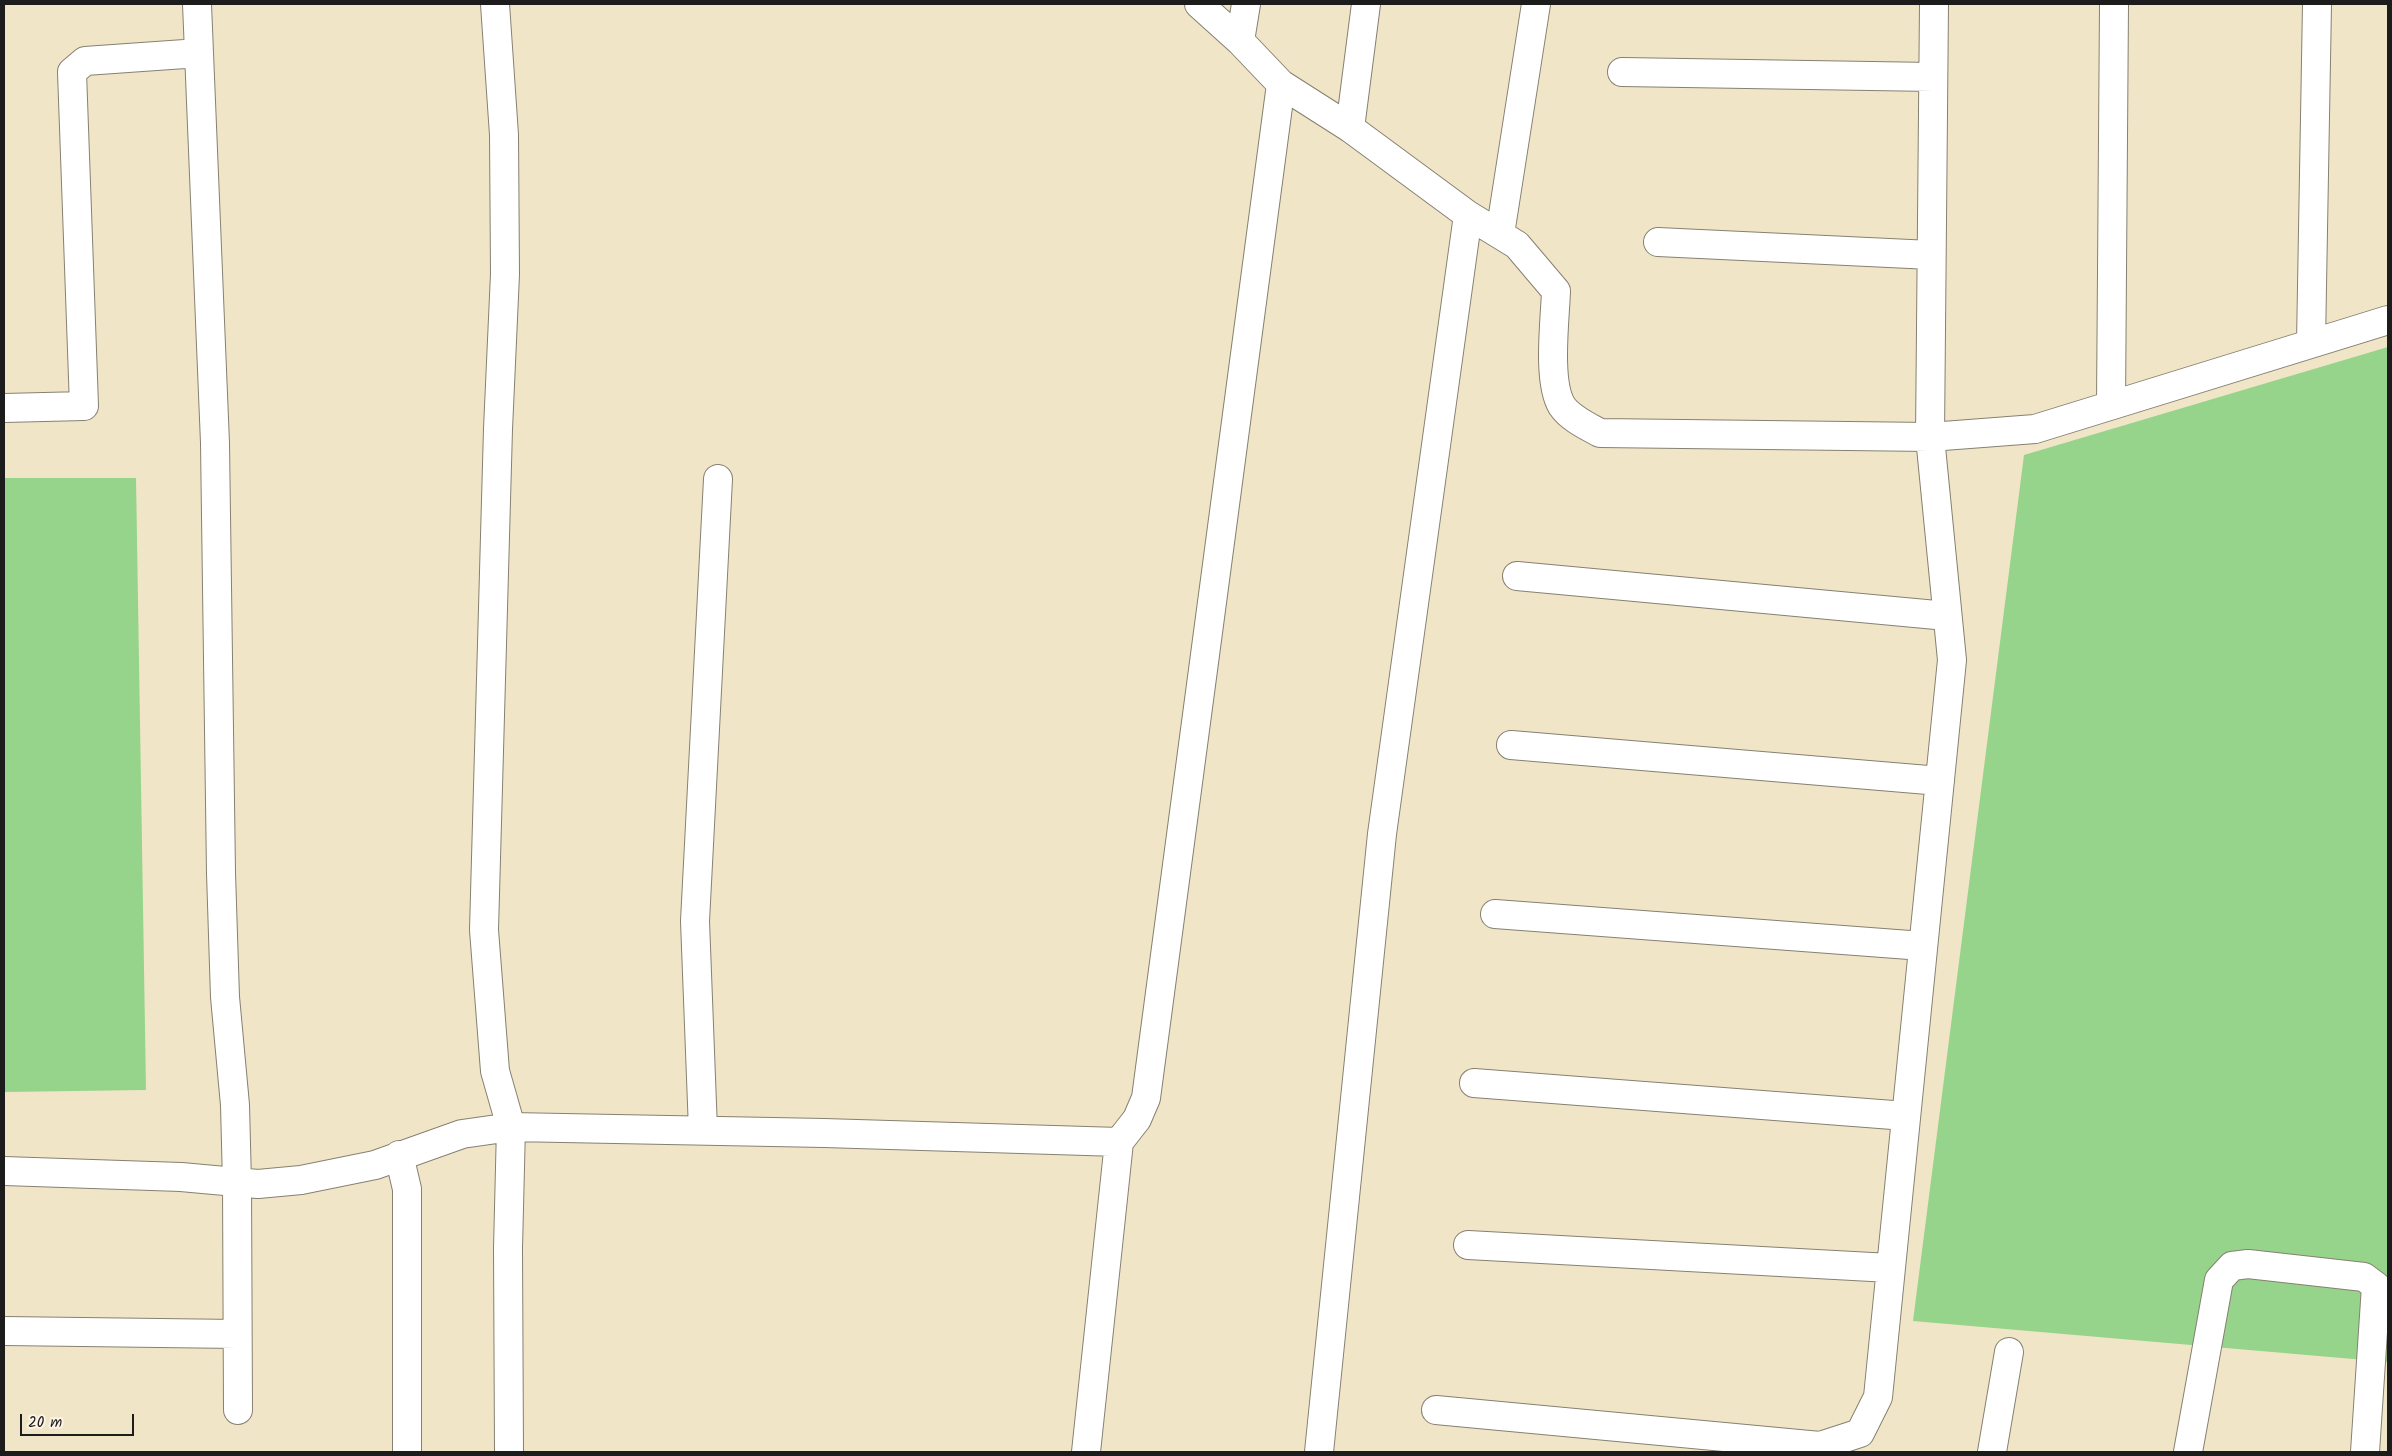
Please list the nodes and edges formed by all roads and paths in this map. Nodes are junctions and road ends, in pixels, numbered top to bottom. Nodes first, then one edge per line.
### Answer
1 (198, 4) edge
2 (495, 4) edge
3 (1199, 4) edge
4 (1246, 4) edge
5 (1366, 4) edge
6 (1536, 4) edge
7 (1934, 4) edge
8 (2114, 4) edge
9 (2317, 4) edge
10 (1240, 41) junction
11 (199, 53) junction
12 (1622, 72) dead end
13 (1933, 77) junction
14 (1281, 84) junction
15 (1350, 128) junction
16 (1468, 215) junction
17 (1500, 234) junction
18 (1658, 242) dead end
19 (1931, 255) junction
20 (2388, 320) edge
21 (2311, 343) junction
22 (2111, 405) junction
23 (4, 408) edge
24 (1930, 437) junction
25 (718, 478) dead end
26 (1517, 576) dead end
27 (1947, 616) junction
28 (1511, 745) dead end
29 (1940, 781) junction
30 (1495, 914) dead end
31 (1923, 946) junction
32 (1474, 1084) dead end
33 (1906, 1116) junction
34 (511, 1127) junction
35 (703, 1130) junction
36 (1119, 1142) junction
37 (399, 1156) junction
38 (4, 1171) edge
39 (237, 1183) junction
40 (1468, 1245) dead end
41 (1890, 1268) junction
42 (4, 1331) edge
43 (237, 1334) junction
44 (2009, 1352) dead end
45 (238, 1410) dead end
46 (1436, 1410) dead end
47 (407, 1452) edge
48 (509, 1452) edge
49 (1086, 1452) edge
50 (1319, 1452) edge
51 (1992, 1452) edge
52 (2188, 1452) edge
53 (2366, 1452) edge

1 - 11 street
2 - 34 street
3 - 10 street
4 - 10 street
5 - 15 street
6 - 17 street
7 - 13 street
8 - 22 street
9 - 21 street
10 - 14 street
11 - 23 street
11 - 39 street
12 - 13 street
13 - 19 street
14 - 15 street
14 - 36 street
15 - 16 street
16 - 17 street
16 - 50 street
17 - 24 street
18 - 19 street
19 - 24 street
20 - 21 street
21 - 22 street
22 - 24 street
24 - 27 street
25 - 35 street
26 - 27 street
27 - 29 street
28 - 29 street
29 - 31 street
30 - 31 street
31 - 33 street
32 - 33 street
33 - 41 street
34 - 35 street
34 - 37 street
34 - 48 street
35 - 36 street
36 - 49 street
37 - 39 street
37 - 47 street
38 - 39 street
39 - 43 street
40 - 41 street
41 - 46 street
42 - 43 street
43 - 45 street
44 - 51 street
52 - 53 street

